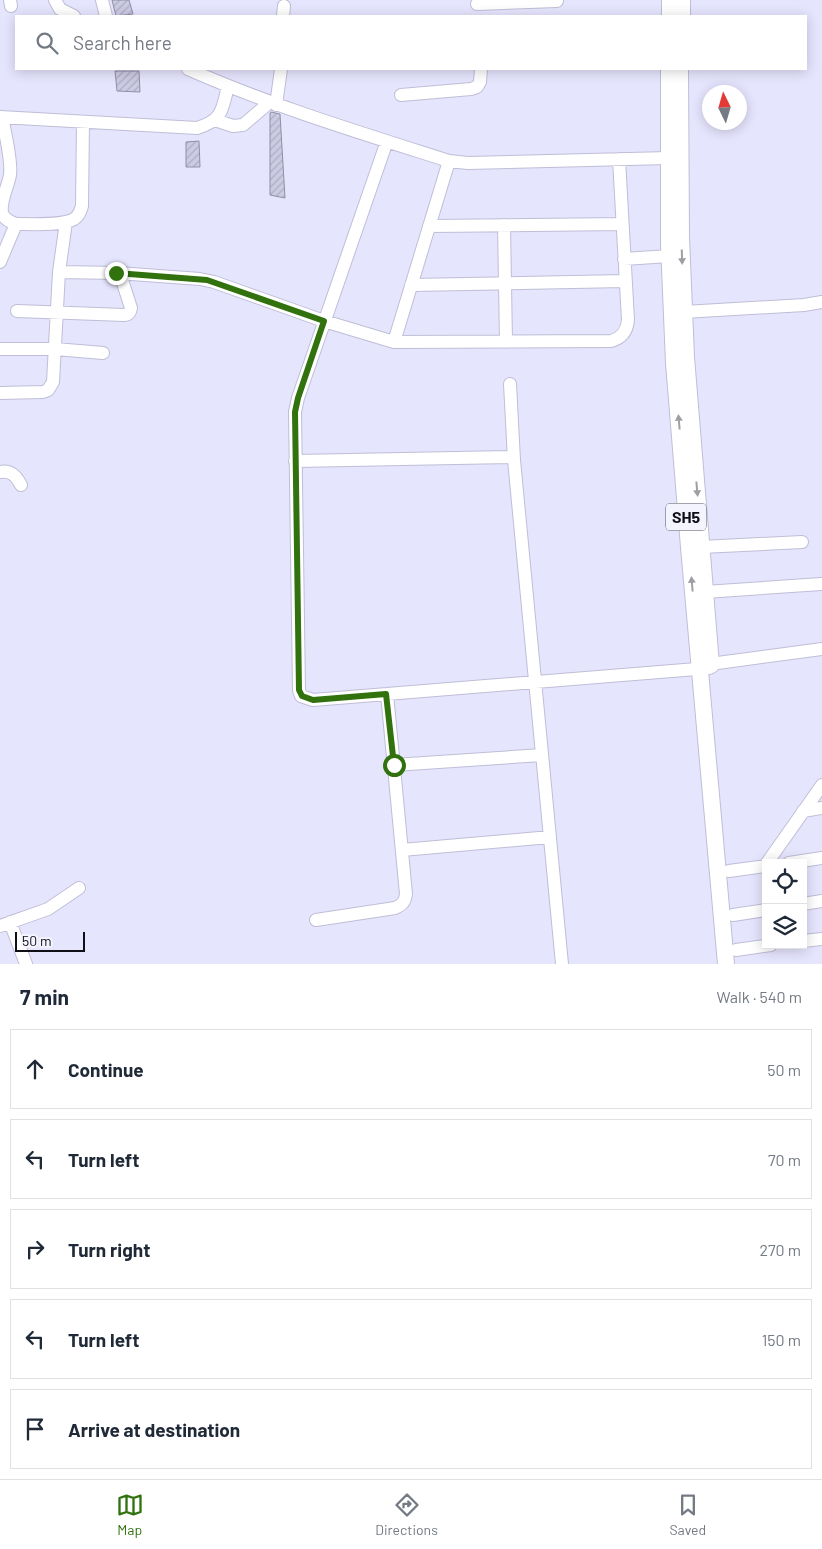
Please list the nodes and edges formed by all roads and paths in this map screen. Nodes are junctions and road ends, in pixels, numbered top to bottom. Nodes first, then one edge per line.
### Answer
1 (55, 0) edge
2 (102, 0) edge
3 (670, 0) edge
4 (682, 0) edge
5 (557, 1) edge
6 (477, 7) edge
7 (72, 15) edge
8 (106, 15) edge
9 (670, 15) edge
10 (682, 15) edge
11 (190, 70) edge
12 (281, 70) edge
13 (481, 70) edge
14 (669, 70) edge
15 (680, 70) edge
16 (228, 86) junction
17 (401, 96) dead end
18 (273, 104) junction
19 (1, 117) edge
20 (215, 120) junction
21 (83, 122) junction
22 (386, 141) junction
23 (669, 158) junction
24 (618, 159) junction
25 (449, 161) junction
26 (66, 222) junction
27 (16, 224) junction
28 (622, 224) junction
29 (504, 225) junction
30 (429, 226) junction
31 (670, 256) junction
32 (624, 259) junction
33 (0, 262) edge
34 (59, 272) junction
35 (118, 273) junction
36 (625, 281) junction
37 (505, 284) junction
38 (411, 285) junction
39 (822, 302) edge
40 (17, 311) dead end
41 (684, 312) junction
42 (57, 313) junction
43 (324, 321) junction
44 (394, 342) junction
45 (506, 342) junction
46 (0, 349) edge
47 (55, 349) junction
48 (102, 353) dead end
49 (510, 384) dead end
50 (0, 393) edge
51 (514, 457) junction
52 (295, 461) junction
53 (0, 472) edge
54 (21, 485) dead end
55 (802, 542) dead end
56 (701, 547) junction
57 (821, 584) edge
58 (705, 592) junction
59 (822, 649) edge
60 (707, 667) junction
61 (535, 682) junction
62 (386, 694) junction
63 (542, 755) junction
64 (394, 765) junction
65 (822, 785) edge
66 (822, 808) edge
67 (803, 811) junction
68 (550, 837) junction
69 (402, 850) junction
70 (822, 858) edge
71 (770, 859) edge
72 (807, 860) edge
73 (762, 866) edge
74 (729, 871) junction
75 (78, 888) dead end
76 (822, 901) edge
77 (807, 903) edge
78 (762, 911) edge
79 (733, 915) junction
80 (316, 920) dead end
81 (5, 924) edge
82 (822, 939) edge
83 (807, 941) edge
84 (762, 948) edge
85 (736, 957) edge
86 (26, 964) edge
87 (562, 964) edge
88 (726, 964) edge

1 - 7 street
2 - 8 street
3 - 9 main road
4 - 10 main road
5 - 6 street
11 - 16 street
12 - 18 street
13 - 17 street
14 - 23 main road, SH5
15 -> 41 main road, SH5
16 - 18 street
16 - 20 street
18 - 20 street
18 - 22 street
19 - 21 street
19 - 27 street
20 - 21 street
21 - 26 street
22 - 25 street
22 - 43 street
23 - 24 street
23 - 31 main road, SH5
24 - 25 street
24 - 28 street
25 - 30 street
26 - 27 street
26 - 34 street
27 - 33 street
28 - 29 street
28 - 32 street
29 - 30 street
29 - 37 street
30 - 38 street
31 - 32 street
60 -> 31 main road, SH5
32 - 36 street
34 - 35 street
34 - 42 street
35 - 42 street
35 - 43 street
36 - 37 street
36 - 45 street
37 - 38 street
37 - 45 street
38 - 44 street
39 - 41 street
40 - 42 street
41 -> 56 main road, SH5
42 - 47 street
43 - 44 street
43 - 52 street
44 - 45 street
46 - 47 street
47 - 48 street
47 - 50 street
49 - 51 street
51 - 52 street
51 - 61 street
52 - 62 street
53 - 54 street
55 - 56 street
56 - 58 main road, SH5
57 - 58 street
58 - 60 main road, SH5
59 - 60 street
60 - 61 street
60 - 74 main road, SH5
60 - 88 main road, SH5
61 - 62 street
61 - 63 street
62 - 64 street
63 - 64 street
63 - 68 street
64 - 69 street
65 - 67 street
66 - 67 street
67 - 71 street
68 - 69 street
68 - 87 street
69 - 80 street
70 - 72 street
73 - 74 street
74 - 79 main road, SH5
75 - 81 street
76 - 77 street
78 - 79 street
79 - 85 main road, SH5
81 - 86 street
82 - 83 street
84 - 85 street

